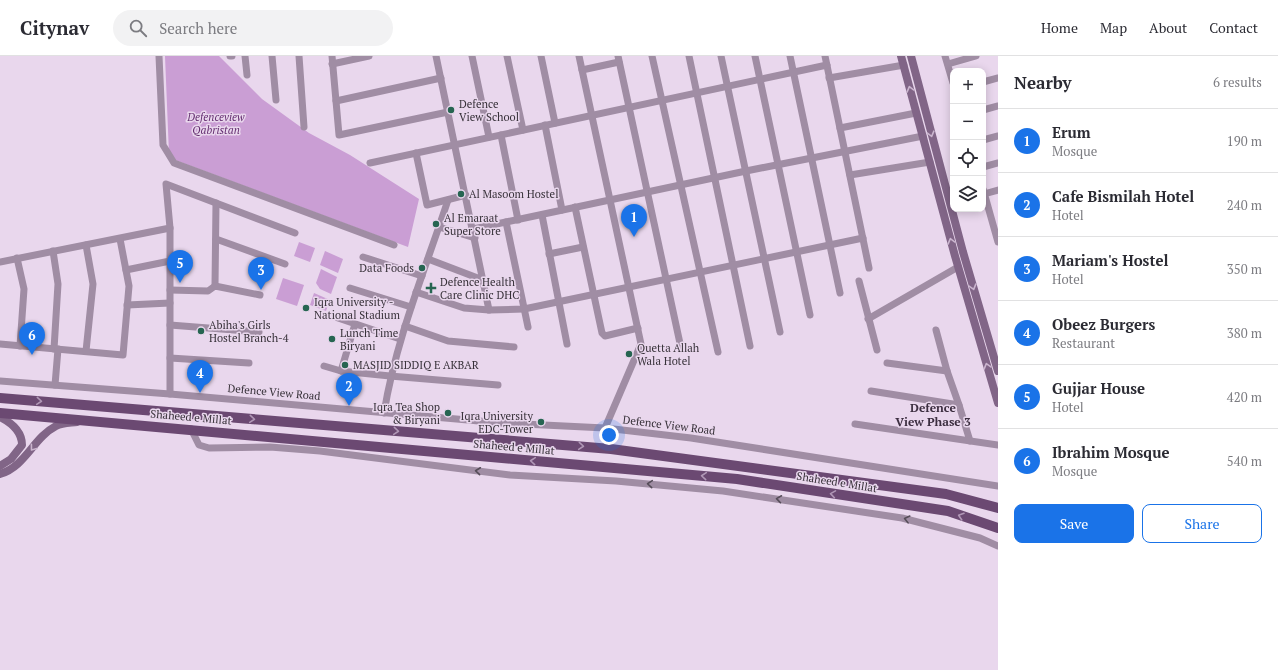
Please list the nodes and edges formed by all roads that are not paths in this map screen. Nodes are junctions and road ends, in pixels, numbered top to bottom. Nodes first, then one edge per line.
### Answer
1 (159, 56) edge
2 (245, 56) edge
3 (272, 56) edge
4 (299, 56) edge
5 (332, 56) edge
6 (369, 56) edge
7 (438, 56) edge
8 (472, 56) edge
9 (507, 56) edge
10 (541, 56) edge
11 (579, 56) edge
12 (652, 56) edge
13 (689, 56) edge
14 (721, 56) edge
15 (755, 56) edge
16 (790, 56) edge
17 (825, 56) edge
18 (901, 56) edge
19 (910, 56) edge
20 (945, 56) edge
21 (976, 56) edge
22 (618, 59) edge
23 (332, 64) junction
24 (948, 64) junction
25 (827, 65) junction
26 (904, 65) junction
27 (582, 70) junction
28 (793, 72) junction
29 (950, 72) edge
30 (247, 75) dead end
31 (441, 78) junction
32 (829, 78) junction
33 (998, 78) edge
34 (760, 79) junction
35 (986, 81) edge
36 (728, 86) junction
37 (697, 93) junction
38 (276, 100) dead end
39 (662, 100) junction
40 (336, 101) junction
41 (998, 106) edge
42 (629, 107) junction
43 (986, 109) edge
44 (448, 112) junction
45 (916, 113) junction
46 (592, 115) junction
47 (555, 123) junction
48 (545, 125) junction
49 (304, 127) dead end
50 (840, 128) junction
51 (523, 130) junction
52 (501, 135) junction
53 (922, 136) junction
54 (998, 136) edge
55 (489, 137) junction
56 (986, 139) edge
57 (455, 144) junction
58 (845, 151) junction
59 (416, 153) junction
60 (812, 157) junction
61 (930, 162) junction
62 (370, 163) dead end
63 (998, 163) edge
64 (779, 164) junction
65 (986, 166) edge
66 (746, 171) junction
67 (941, 171) junction
68 (932, 173) junction
69 (850, 175) junction
70 (715, 177) junction
71 (681, 185) junction
72 (998, 190) edge
73 (647, 192) junction
74 (986, 192) edge
75 (466, 195) junction
76 (986, 197) edge
77 (448, 200) junction
78 (611, 200) junction
79 (216, 203) junction
80 (575, 207) junction
81 (562, 210) junction
82 (542, 215) junction
83 (994, 216) edge
84 (518, 220) junction
85 (506, 222) junction
86 (439, 227) junction
87 (170, 228) junction
88 (473, 229) junction
89 (295, 233) dead end
90 (474, 238) junction
91 (863, 238) junction
92 (120, 239) junction
93 (216, 239) junction
94 (998, 242) edge
95 (86, 245) junction
96 (394, 245) dead end
97 (830, 245) junction
98 (583, 248) junction
99 (53, 251) junction
100 (797, 252) junction
101 (549, 254) junction
102 (363, 257) dead end
103 (17, 258) junction
104 (428, 259) junction
105 (764, 259) junction
106 (170, 261) junction
107 (0, 262) edge
108 (285, 264) dead end
109 (733, 265) junction
110 (958, 267) junction
111 (869, 268) dead end
112 (126, 270) junction
113 (700, 272) junction
114 (422, 276) junction
115 (666, 278) junction
116 (483, 280) junction
117 (859, 281) dead end
118 (215, 286) junction
119 (628, 286) junction
120 (350, 288) dead end
121 (170, 290) junction
122 (416, 292) junction
123 (840, 292) dead end
124 (593, 293) junction
125 (260, 295) dead end
126 (558, 301) junction
127 (170, 303) junction
128 (127, 305) junction
129 (411, 307) junction
130 (524, 308) junction
131 (489, 310) junction
132 (810, 315) dead end
133 (338, 318) dead end
134 (868, 318) junction
135 (356, 324) junction
136 (170, 325) junction
137 (405, 326) junction
138 (528, 327) dead end
139 (638, 328) junction
140 (936, 330) dead end
141 (259, 332) dead end
142 (780, 332) dead end
143 (400, 339) junction
144 (0, 344) edge
145 (567, 344) dead end
146 (20, 346) junction
147 (750, 346) dead end
148 (514, 347) dead end
149 (681, 348) dead end
150 (56, 349) junction
151 (877, 350) dead end
152 (86, 351) junction
153 (718, 352) dead end
154 (170, 358) junction
155 (249, 363) dead end
156 (887, 363) dead end
157 (324, 366) dead end
158 (341, 371) junction
159 (947, 371) junction
160 (998, 371) edge
161 (390, 376) junction
162 (0, 381) edge
163 (55, 385) junction
164 (498, 385) dead end
165 (871, 391) dead end
166 (170, 394) junction
167 (0, 398) edge
168 (998, 403) edge
169 (959, 405) junction
170 (0, 413) edge
171 (384, 413) junction
172 (0, 417) edge
173 (90, 420) junction
174 (855, 424) dead end
175 (605, 428) junction
176 (191, 429) junction
177 (970, 441) junction
178 (998, 445) edge
179 (0, 466) edge
180 (0, 474) edge
181 (998, 486) edge
182 (998, 508) edge
183 (998, 528) edge
184 (998, 546) edge

1 - 96 street
2 - 30 street
3 - 38 street
4 - 49 street
5 - 23 street
6 - 23 street
7 - 31 street
8 - 55 street
9 - 51 street
10 - 47 street
11 - 27 street
12 - 39 street
13 - 37 street
14 - 36 street
15 - 34 street
16 - 28 street
17 - 25 street
18 - 26 street
19 -> 67 street
20 - 24 street
21 - 24 street
22 - 27 street
22 - 42 street
23 - 40 street
24 - 29 street
25 - 28 street
25 - 32 street
26 - 32 street
45 -> 26 street
27 - 46 street
28 - 34 street
28 - 60 street
31 - 40 street
31 - 44 street
32 - 50 street
33 - 35 street
34 - 36 street
34 - 64 street
36 - 37 street
36 - 66 street
37 - 39 street
37 - 70 street
39 - 42 street
39 - 71 street
40 - 44 street
41 - 43 street
42 - 46 street
42 - 73 street
44 - 57 street
45 - 50 street
45 - 53 street
46 - 47 street
46 - 78 street
47 - 48 street
48 - 51 street
48 - 81 street
50 - 58 street
51 - 52 street
52 - 55 street
52 - 84 street
53 - 58 street
53 - 61 street
54 - 56 street
55 - 57 street
57 - 59 street
57 - 75 street
58 - 60 street
58 - 69 street
59 - 62 street
59 - 77 street
60 - 64 street
60 - 97 street
61 - 68 street
61 - 69 street
63 - 65 street
64 - 66 street
64 - 100 street
66 - 70 street
66 - 105 street
67 - 68 street
67 -> 160 street
110 -> 68 street
69 - 91 street
70 - 71 street
70 - 109 street
71 - 73 street
71 - 113 street
72 - 74 street
73 - 78 street
73 - 115 street
75 - 77 street
75 - 88 street
76 - 83 street
77 - 86 street
78 - 80 street
78 - 119 street
79 - 87 street
79 - 89 street
79 - 93 street
80 - 81 street
80 - 98 street
81 - 82 street
82 - 84 street
82 - 101 street
83 - 94 street
84 - 85 street
85 - 88 street
85 - 130 street
86 - 90 street
86 - 104 street
87 - 92 street
87 - 106 street
88 - 90 street
90 - 116 street
91 - 97 street
91 - 111 street
92 - 95 street
92 - 112 street
93 - 108 street
93 - 118 street
95 - 99 street
95 - 152 street
97 - 100 street
97 - 123 street
98 - 101 street
98 - 124 street
99 - 103 street
99 - 150 street
100 - 105 street
100 - 132 street
101 - 126 street
102 - 114 street
103 - 107 street
103 - 146 street
104 - 114 street
104 - 116 street
105 - 109 street
105 - 142 street
106 - 112 street
106 - 121 street
109 - 113 street
109 - 147 street
110 - 134 street
168 -> 110 street
112 - 128 street
113 - 115 street
113 - 153 street
114 - 122 street
115 - 119 street
115 - 149 street
116 - 131 street
117 - 134 street
118 - 121 street
118 - 125 street
119 - 124 street
119 - 139 street
120 - 129 street
121 - 127 street
122 - 129 street
122 - 131 street
124 - 126 street
124 - 139 street
126 - 130 street
126 - 145 street
127 - 128 street
127 - 136 street
128 - 152 street
129 - 137 street
130 - 131 street
130 - 138 street
133 - 135 street
134 - 151 street
135 - 143 street
135 - 158 street
136 - 141 street
136 - 154 street
137 - 143 street
137 - 148 street
139 - 175 street
140 - 159 street
143 - 161 street
144 - 146 street
146 - 150 street
150 - 152 street
150 - 163 street
154 - 155 street
154 - 166 street
156 - 159 street
157 - 158 street
158 - 161 street
159 - 169 street
161 - 164 street
161 - 171 street
162 - 163 street, Defence View Road
163 - 166 street, Defence View Road
165 - 169 street
166 - 171 street, Defence View Road
167 -> 182 main road, Shaheed e Millat
169 - 177 street
170 - 173 main road, Shaheed e Millat
171 - 175 street, Defence View Road
172 - 179 street
173 - 176 main road, Shaheed e Millat
173 -> 180 street
174 - 177 street
175 - 181 street, Defence View Road
183 -> 176 main road, Shaheed e Millat
184 -> 176 street
177 - 178 street

